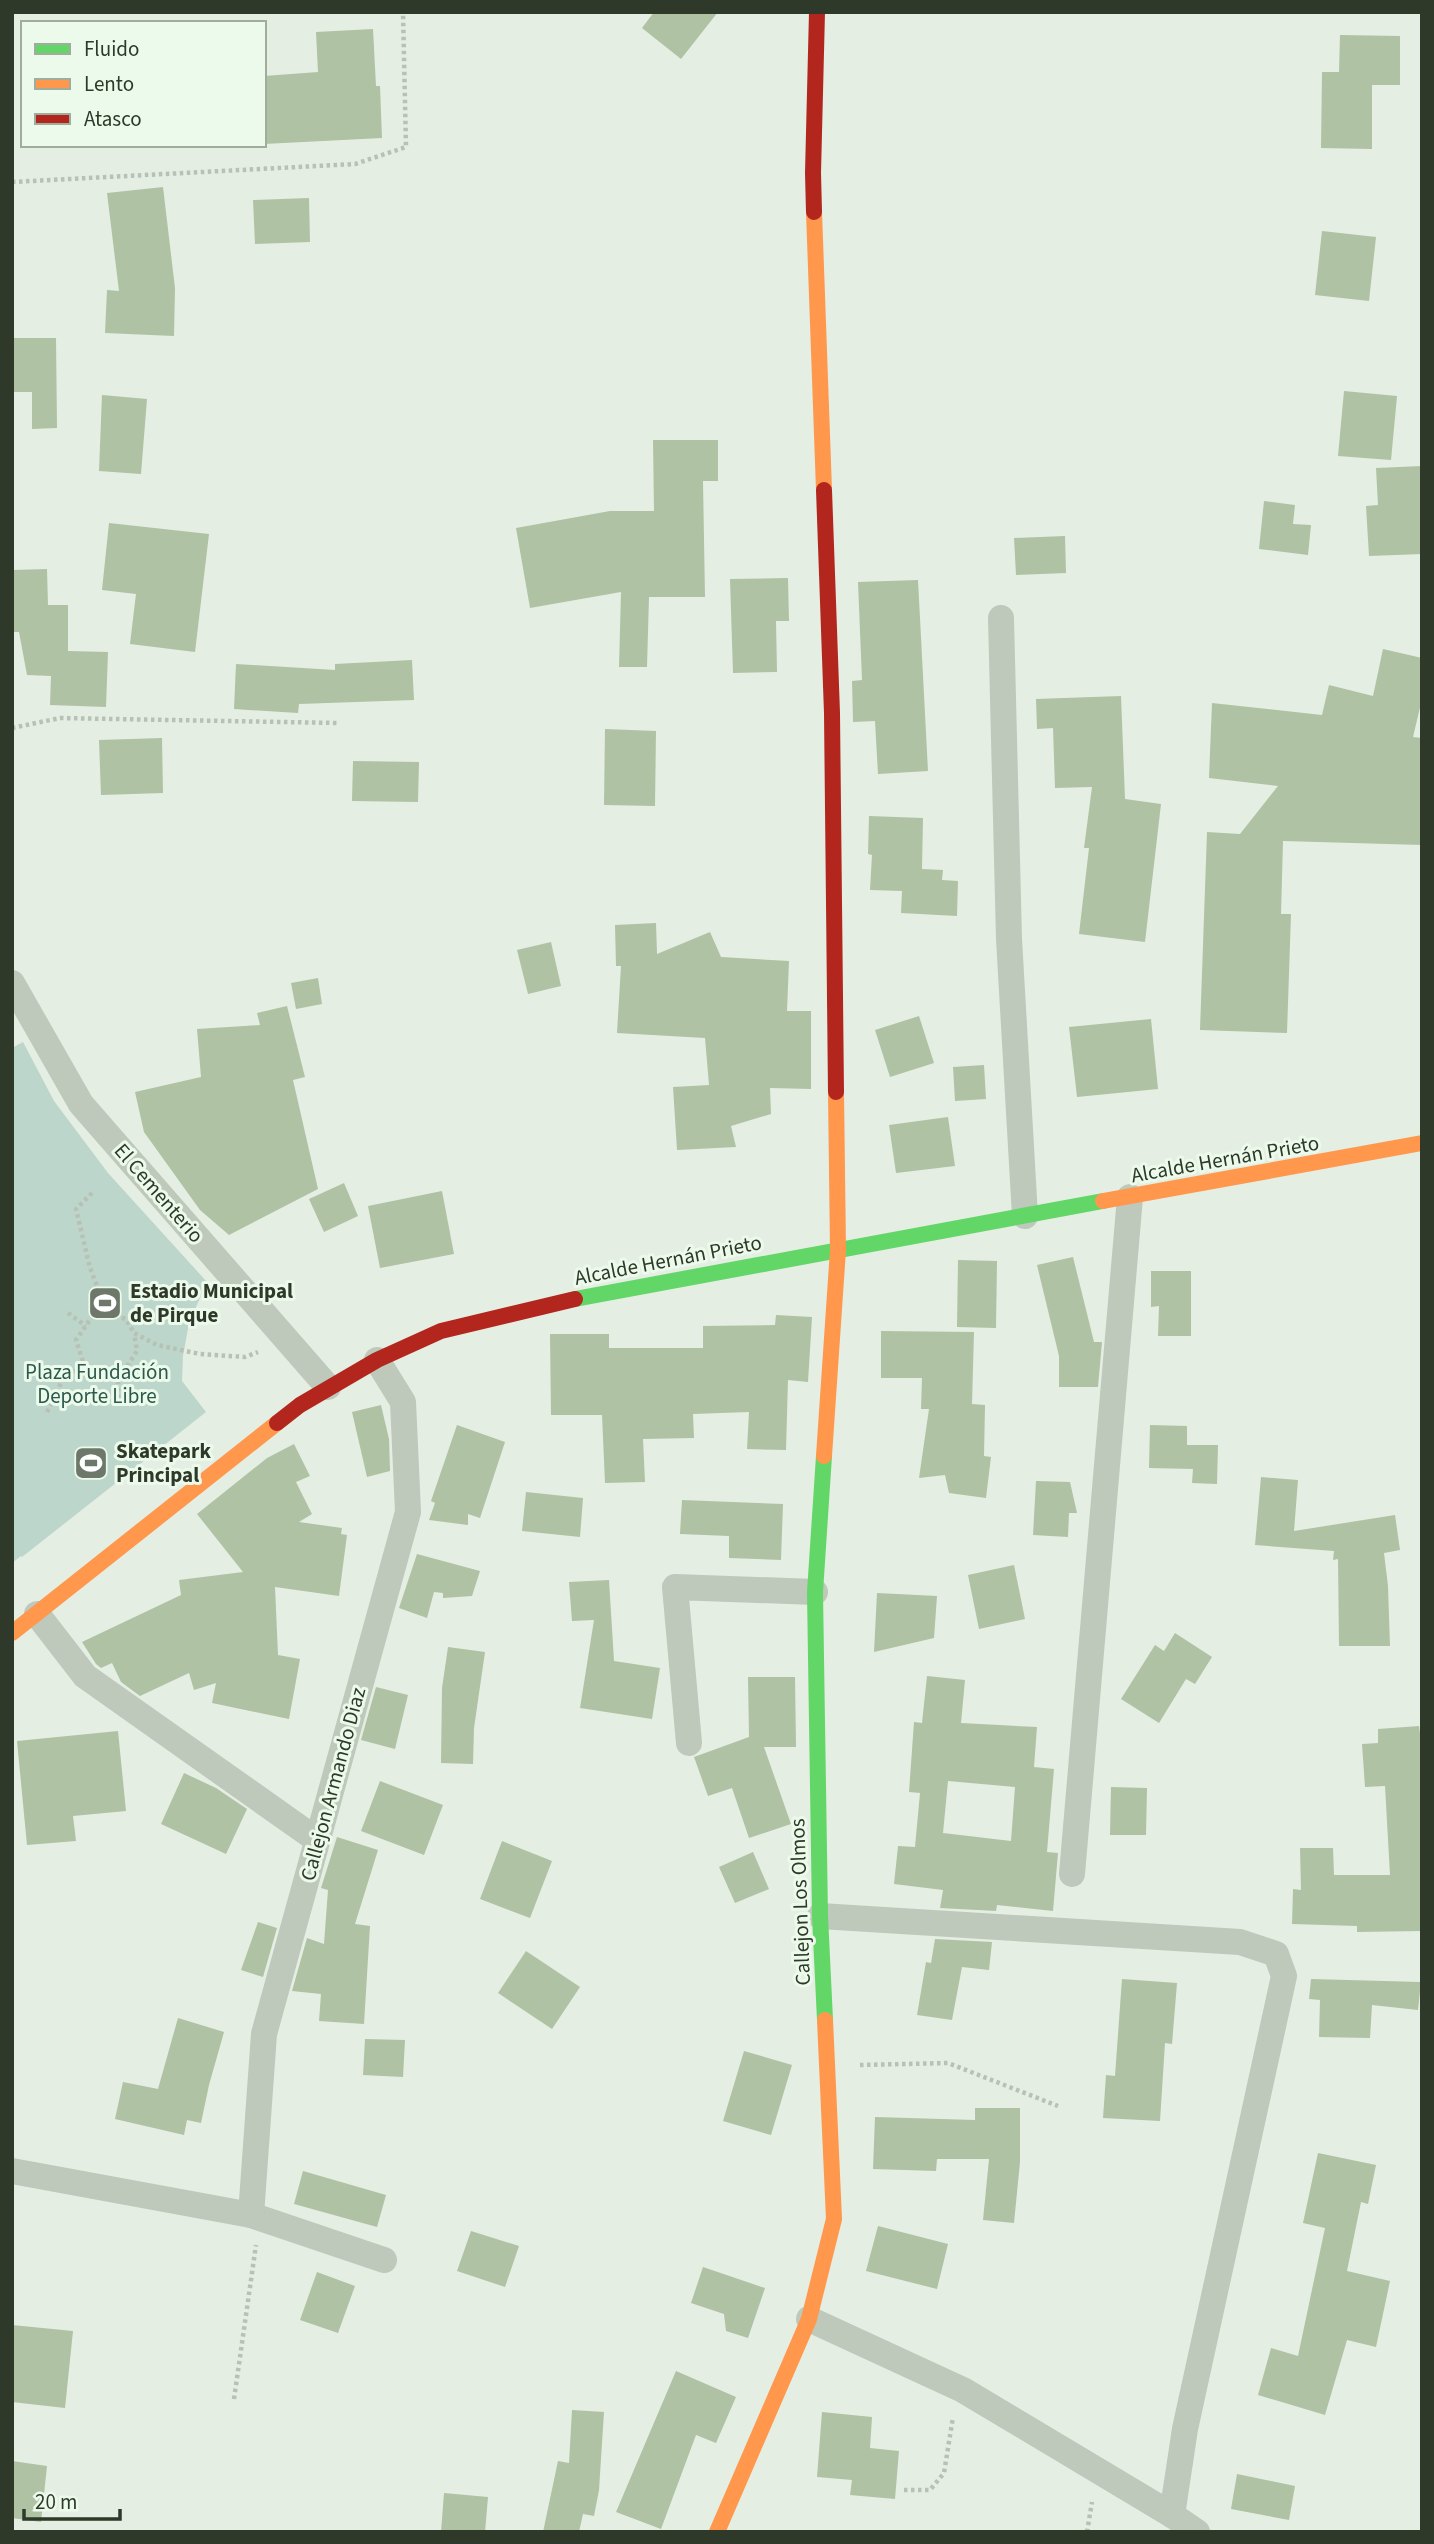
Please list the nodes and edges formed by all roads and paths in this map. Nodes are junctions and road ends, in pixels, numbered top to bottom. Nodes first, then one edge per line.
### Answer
1 (403, 12) edge
2 (817, 12) edge
3 (12, 182) edge
4 (1001, 618) dead end
5 (337, 723) dead end
6 (12, 728) edge
7 (12, 983) edge
8 (1422, 1143) edge
9 (92, 1193) dead end
10 (1130, 1198) junction
11 (1025, 1216) junction
12 (838, 1250) junction
13 (68, 1313) dead end
14 (108, 1314) junction
15 (86, 1326) junction
16 (134, 1333) junction
17 (288, 1338) junction
18 (377, 1360) junction
19 (84, 1366) junction
20 (118, 1371) junction
21 (328, 1387) junction
22 (118, 1405) dead end
23 (47, 1412) dead end
24 (816, 1592) junction
25 (37, 1614) junction
26 (12, 1633) edge
27 (689, 1743) dead end
28 (317, 1840) junction
29 (1072, 1874) dead end
30 (820, 1916) junction
31 (827, 2066) junction
32 (1058, 2106) dead end
33 (12, 2171) edge
34 (244, 2214) junction
35 (383, 2260) dead end
36 (809, 2319) junction
37 (955, 2386) junction
38 (234, 2399) dead end
39 (904, 2490) dead end
40 (1172, 2515) junction
41 (717, 2532) edge
42 (1197, 2532) edge

1 - 3 path
2 - 12 street, Callejon Los Olmos
4 - 11 street
5 - 6 path
7 - 17 street, El Cementerio
8 - 10 street, Alcalde Hernán Prieto
9 - 14 path
10 - 11 street, Alcalde Hernán Prieto
10 - 29 street
11 - 12 street, Alcalde Hernán Prieto
12 - 18 street, Alcalde Hernán Prieto
12 - 24 street, Callejon Los Olmos
13 - 15 path
14 - 15 path
14 - 16 path
15 - 19 path
16 - 17 path
16 - 20 path
17 - 21 street, El Cementerio
18 - 21 street, Alcalde Hernán Prieto
18 - 28 street, Callejon Armando Diaz
19 - 20 path
19 - 23 path
20 - 22 path
21 - 25 street, Alcalde Hernán Prieto
24 - 27 street
24 - 30 street, Callejon Los Olmos
25 - 26 street, Alcalde Hernán Prieto
25 - 28 street
28 - 34 street, Callejon Armando Diaz
30 - 31 street, Callejon Los Olmos
30 - 40 street
31 - 32 path
31 - 36 street, Callejon Los Olmos
33 - 34 street
34 - 35 street
34 - 38 path
36 - 37 street
36 - 41 street, Callejon Los Olmos
37 - 39 path
37 - 40 street
40 - 42 street

